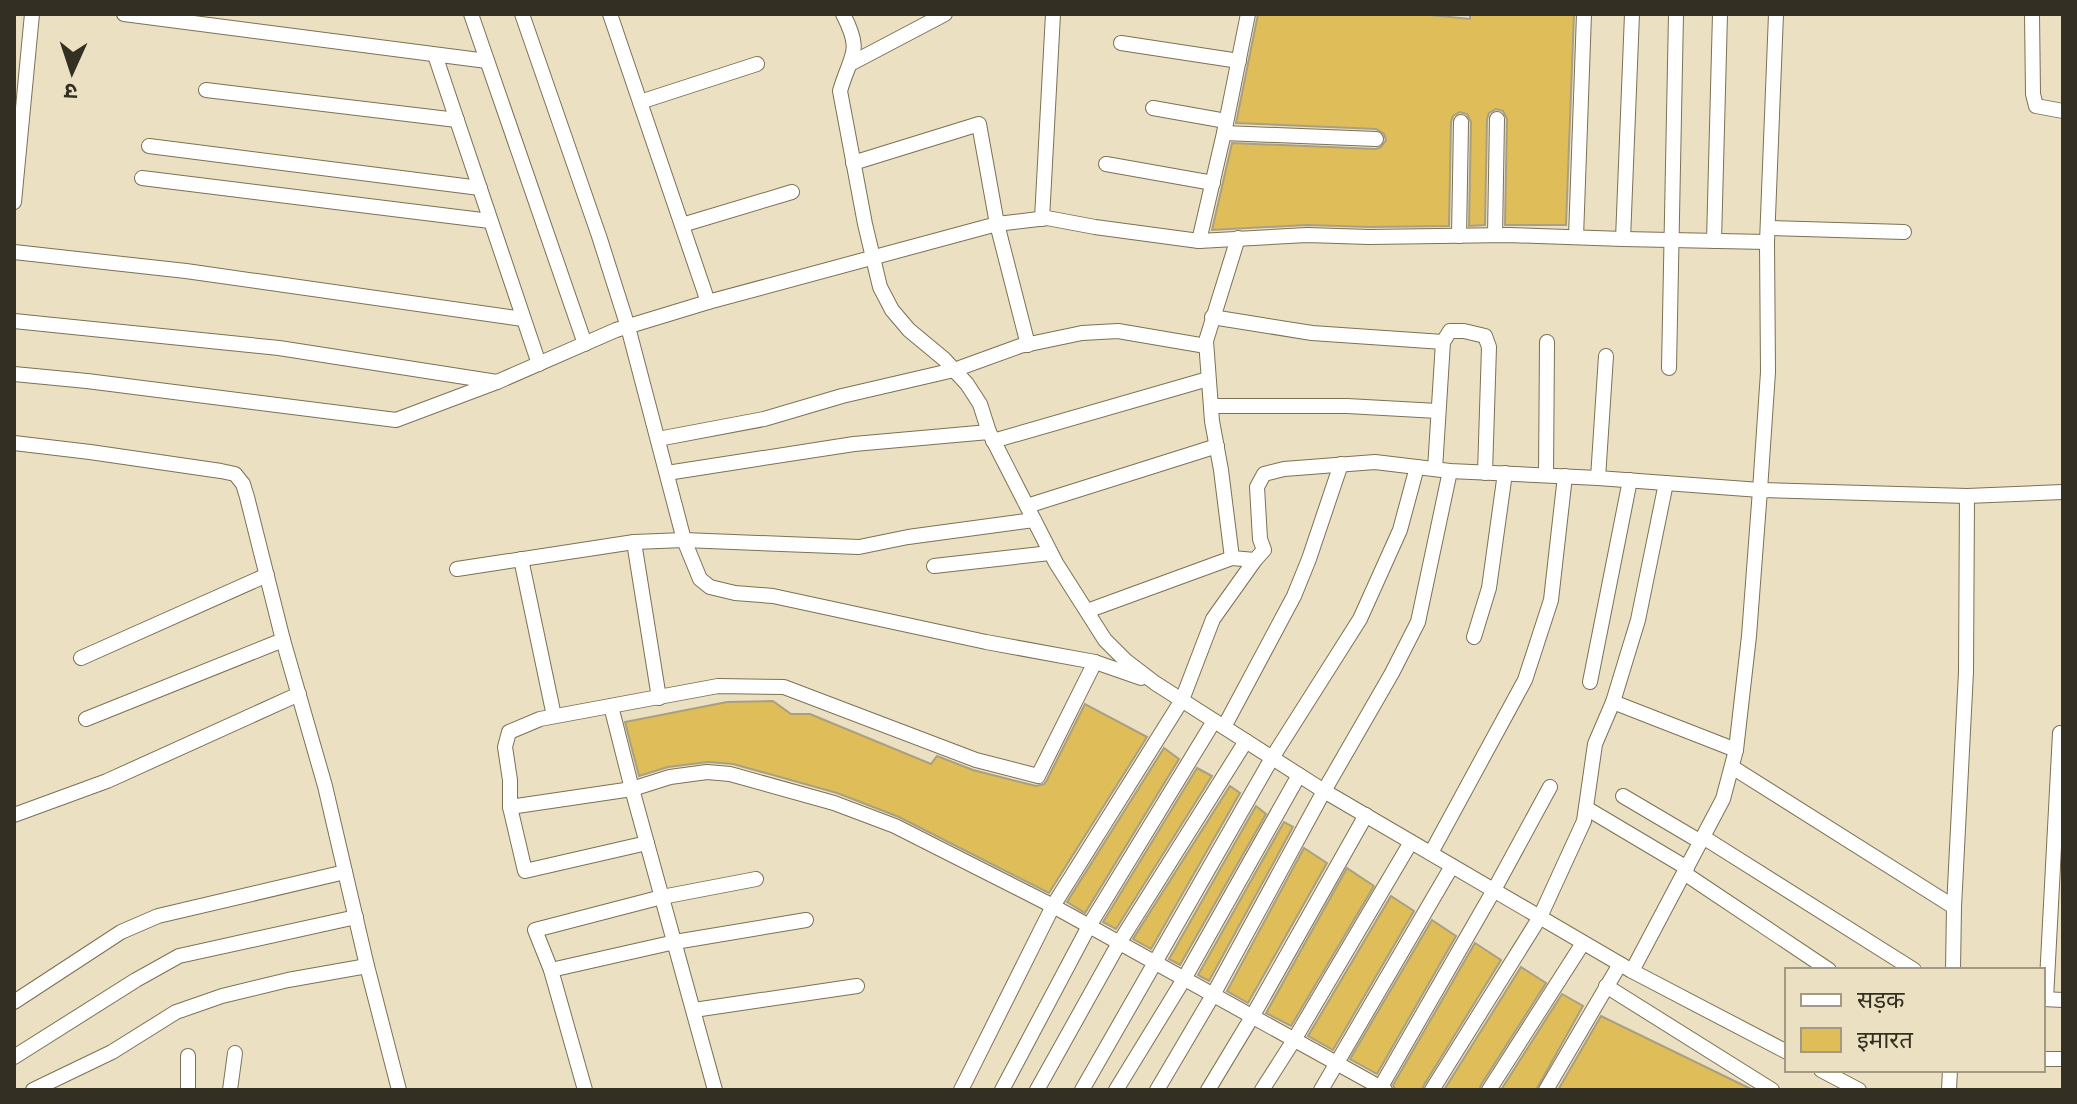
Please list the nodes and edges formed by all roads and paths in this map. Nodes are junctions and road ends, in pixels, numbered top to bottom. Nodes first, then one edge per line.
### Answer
1 (32, 14) edge
2 (124, 14) edge
3 (471, 14) edge
4 (522, 14) edge
5 (610, 14) edge
6 (843, 14) edge
7 (945, 14) edge
8 (1053, 14) edge
9 (1248, 14) edge
10 (1584, 14) edge
11 (1632, 14) edge
12 (1676, 14) edge
13 (1720, 14) edge
14 (1776, 14) edge
15 (2032, 14) edge
16 (1121, 43) dead end
17 (435, 55) junction
18 (487, 61) junction
19 (1239, 61) junction
20 (757, 64) dead end
21 (849, 64) junction
22 (206, 90) dead end
23 (640, 102) junction
24 (1153, 108) dead end
25 (2063, 111) edge
26 (1497, 119) dead end
27 (457, 120) junction
28 (1461, 122) dead end
29 (1225, 127) junction
30 (1376, 139) dead end
31 (149, 146) dead end
32 (853, 163) junction
33 (1106, 164) dead end
34 (142, 178) dead end
35 (1213, 183) junction
36 (480, 188) junction
37 (792, 192) dead end
38 (14, 202) edge
39 (1042, 219) junction
40 (490, 221) junction
41 (997, 224) junction
42 (682, 225) junction
43 (1904, 232) dead end
44 (1495, 235) junction
45 (1767, 235) junction
46 (1459, 236) junction
47 (1576, 237) junction
48 (1238, 238) junction
49 (1623, 239) junction
50 (1671, 240) junction
51 (1199, 241) junction
52 (1714, 241) junction
53 (14, 252) edge
54 (874, 259) junction
55 (708, 302) junction
56 (1212, 317) junction
57 (523, 319) junction
58 (14, 321) edge
59 (628, 327) junction
60 (1443, 342) junction
61 (1547, 342) dead end
62 (585, 344) junction
63 (1028, 345) junction
64 (1206, 346) junction
65 (1606, 356) dead end
66 (539, 364) junction
67 (1669, 368) dead end
68 (954, 370) junction
69 (14, 374) edge
70 (1208, 379) junction
71 (497, 382) junction
72 (1211, 406) junction
73 (1438, 411) junction
74 (991, 436) junction
75 (658, 439) junction
76 (14, 443) edge
77 (1217, 446) junction
78 (1341, 464) junction
79 (1417, 467) junction
80 (1442, 470) junction
81 (667, 473) junction
82 (1485, 473) junction
83 (1505, 473) junction
84 (1546, 475) junction
85 (1565, 476) junction
86 (1598, 478) junction
87 (1630, 480) junction
88 (1666, 483) junction
89 (1760, 490) junction
90 (2063, 492) edge
91 (1967, 496) junction
92 (1027, 506) junction
93 (1034, 520) junction
94 (684, 540) junction
95 (634, 542) junction
96 (1050, 553) junction
97 (1232, 558) junction
98 (521, 559) junction
99 (1255, 560) junction
100 (934, 566) dead end
101 (457, 569) dead end
102 (267, 575) junction
103 (1087, 611) junction
104 (1474, 637) dead end
105 (283, 640) junction
106 (81, 658) dead end
107 (1095, 662) junction
108 (1590, 682) dead end
109 (1155, 683) junction
110 (299, 694) junction
111 (659, 698) junction
112 (1182, 700) junction
113 (1613, 702) junction
114 (611, 706) junction
115 (554, 716) junction
116 (86, 719) dead end
117 (1219, 724) junction
118 (2063, 733) edge
119 (1246, 741) junction
120 (1736, 750) junction
121 (1272, 758) junction
122 (1732, 767) junction
123 (1299, 775) junction
124 (1550, 787) dead end
125 (632, 789) junction
126 (1324, 791) junction
127 (1623, 796) dead end
128 (510, 807) junction
129 (1586, 808) junction
130 (14, 815) edge
131 (1366, 815) junction
132 (1702, 839) junction
133 (1411, 842) junction
134 (647, 843) junction
135 (1431, 853) junction
136 (1452, 866) junction
137 (1686, 870) junction
138 (345, 872) junction
139 (756, 879) dead end
140 (1494, 890) junction
141 (662, 897) junction
142 (1053, 906) junction
143 (1954, 907) junction
144 (356, 917) junction
145 (1540, 917) junction
146 (806, 920) dead end
147 (1089, 926) junction
148 (675, 942) junction
149 (1119, 943) junction
150 (1583, 943) junction
151 (1154, 962) junction
152 (367, 966) junction
153 (1626, 968) junction
154 (1826, 968) edge
155 (1911, 968) edge
156 (1953, 968) edge
157 (551, 970) junction
158 (1184, 979) junction
159 (857, 986) dead end
160 (1606, 986) junction
161 (1213, 995) junction
162 (2045, 999) edge
163 (2063, 1000) edge
164 (14, 1002) edge
165 (694, 1010) junction
166 (1252, 1017) junction
167 (1294, 1040) junction
168 (1785, 1051) edge
169 (235, 1053) dead end
170 (188, 1056) dead end
171 (14, 1057) edge
172 (1336, 1063) junction
173 (1825, 1072) edge
174 (1382, 1089) edge
175 (33, 1090) edge
176 (188, 1090) edge
177 (230, 1090) edge
178 (399, 1090) edge
179 (585, 1090) edge
180 (715, 1090) edge
181 (961, 1090) edge
182 (1002, 1090) edge
183 (1037, 1090) edge
184 (1082, 1090) edge
185 (1116, 1090) edge
186 (1157, 1090) edge
187 (1208, 1090) edge
188 (1262, 1090) edge
189 (1321, 1090) edge
190 (1432, 1090) edge
191 (1489, 1090) edge
192 (1546, 1090) edge
193 (1772, 1090) edge
194 (1859, 1090) edge

1 - 38 street
2 - 17 street
3 - 18 street
4 - 59 street
5 - 23 street
6 - 21 street
7 - 21 street
8 - 39 street
9 - 19 street
10 - 47 street
11 - 49 street
12 - 50 street
13 - 52 street
14 - 45 street
15 - 25 street
16 - 19 street
17 - 18 street
17 - 27 street
18 - 62 street
19 - 29 street
20 - 23 street
21 - 32 street
22 - 27 street
23 - 42 street
24 - 29 street
26 - 44 street
27 - 36 street
28 - 46 street
29 - 30 street
29 - 35 street
31 - 36 street
32 - 41 street
32 - 54 street
33 - 35 street
34 - 40 street
35 - 51 street
36 - 40 street
37 - 42 street
39 - 41 street
39 - 51 street
40 - 57 street
41 - 54 street
41 - 63 street
42 - 55 street
43 - 45 street
44 - 46 street
44 - 47 street
45 - 52 street
45 - 89 street
46 - 48 street
47 - 49 street
48 - 51 street
48 - 56 street
49 - 50 street
50 - 52 street
50 - 67 street
53 - 57 street
54 - 55 street
54 - 68 street
55 - 59 street
56 - 60 street
56 - 64 street
57 - 66 street
58 - 71 street
59 - 62 street
59 - 75 street
60 - 73 street
60 - 82 street
61 - 84 street
62 - 66 street
63 - 64 street
63 - 68 street
64 - 70 street
65 - 86 street
66 - 71 street
68 - 74 street
68 - 75 street
69 - 71 street
70 - 72 street
70 - 74 street
72 - 73 street
72 - 77 street
73 - 80 street
74 - 81 street
74 - 92 street
75 - 81 street
76 - 102 street
77 - 92 street
77 - 97 street
78 - 79 street
78 - 99 street
78 - 117 street
79 - 80 street
79 - 121 street
80 - 82 street
80 - 126 street
81 - 94 street
82 - 83 street
83 - 84 street
83 - 104 street
84 - 85 street
85 - 86 street
85 - 135 street
86 - 87 street
87 - 88 street
87 - 108 street
88 - 89 street
88 - 113 street
89 - 91 street
89 - 120 street
90 - 91 street
91 - 143 street
92 - 93 street
93 - 94 street
93 - 96 street
94 - 95 street
94 - 107 street
95 - 98 street
95 - 111 street
96 - 100 street
96 - 103 street
97 - 99 street
97 - 103 street
98 - 101 street
98 - 115 street
99 - 112 street
102 - 105 street
102 - 106 street
103 - 109 street
105 - 110 street
105 - 116 street
107 - 109 street
107 - 111 street
109 - 112 street
110 - 130 street
110 - 138 street
111 - 114 street
112 - 117 street
112 - 142 street
113 - 120 street
113 - 129 street
114 - 115 street
114 - 125 street
115 - 128 street
117 - 119 street
117 - 147 street
118 - 162 street
119 - 121 street
119 - 149 street
120 - 122 street
121 - 123 street
121 - 151 street
122 - 132 street
122 - 143 street
123 - 126 street
123 - 158 street
124 - 140 street
125 - 128 street
125 - 134 street
125 - 142 street
126 - 131 street
126 - 161 street
127 - 132 street
128 - 134 street
129 - 137 street
129 - 145 street
131 - 133 street
131 - 166 street
132 - 137 street
132 - 155 street
133 - 135 street
133 - 167 street
134 - 141 street
135 - 136 street
136 - 140 street
136 - 172 street
137 - 153 street
137 - 154 street
138 - 144 street
138 - 164 street
139 - 141 street
140 - 145 street
140 - 174 street
141 - 148 street
141 - 157 street
142 - 147 street
142 - 181 street
143 - 156 street
144 - 152 street
144 - 171 street
145 - 150 street
145 - 190 street
146 - 148 street
147 - 149 street
147 - 182 street
148 - 157 street
148 - 165 street
149 - 151 street
149 - 183 street
150 - 153 street
150 - 191 street
151 - 158 street
151 - 184 street
152 - 175 street
152 - 178 street
153 - 160 street
153 - 168 street
157 - 179 street
158 - 161 street
158 - 185 street
159 - 165 street
160 - 192 street
160 - 193 street
161 - 166 street
161 - 186 street
162 - 163 street
165 - 180 street
166 - 167 street
166 - 187 street
167 - 172 street
167 - 188 street
169 - 177 street
170 - 176 street
172 - 174 street
172 - 189 street
173 - 194 street

